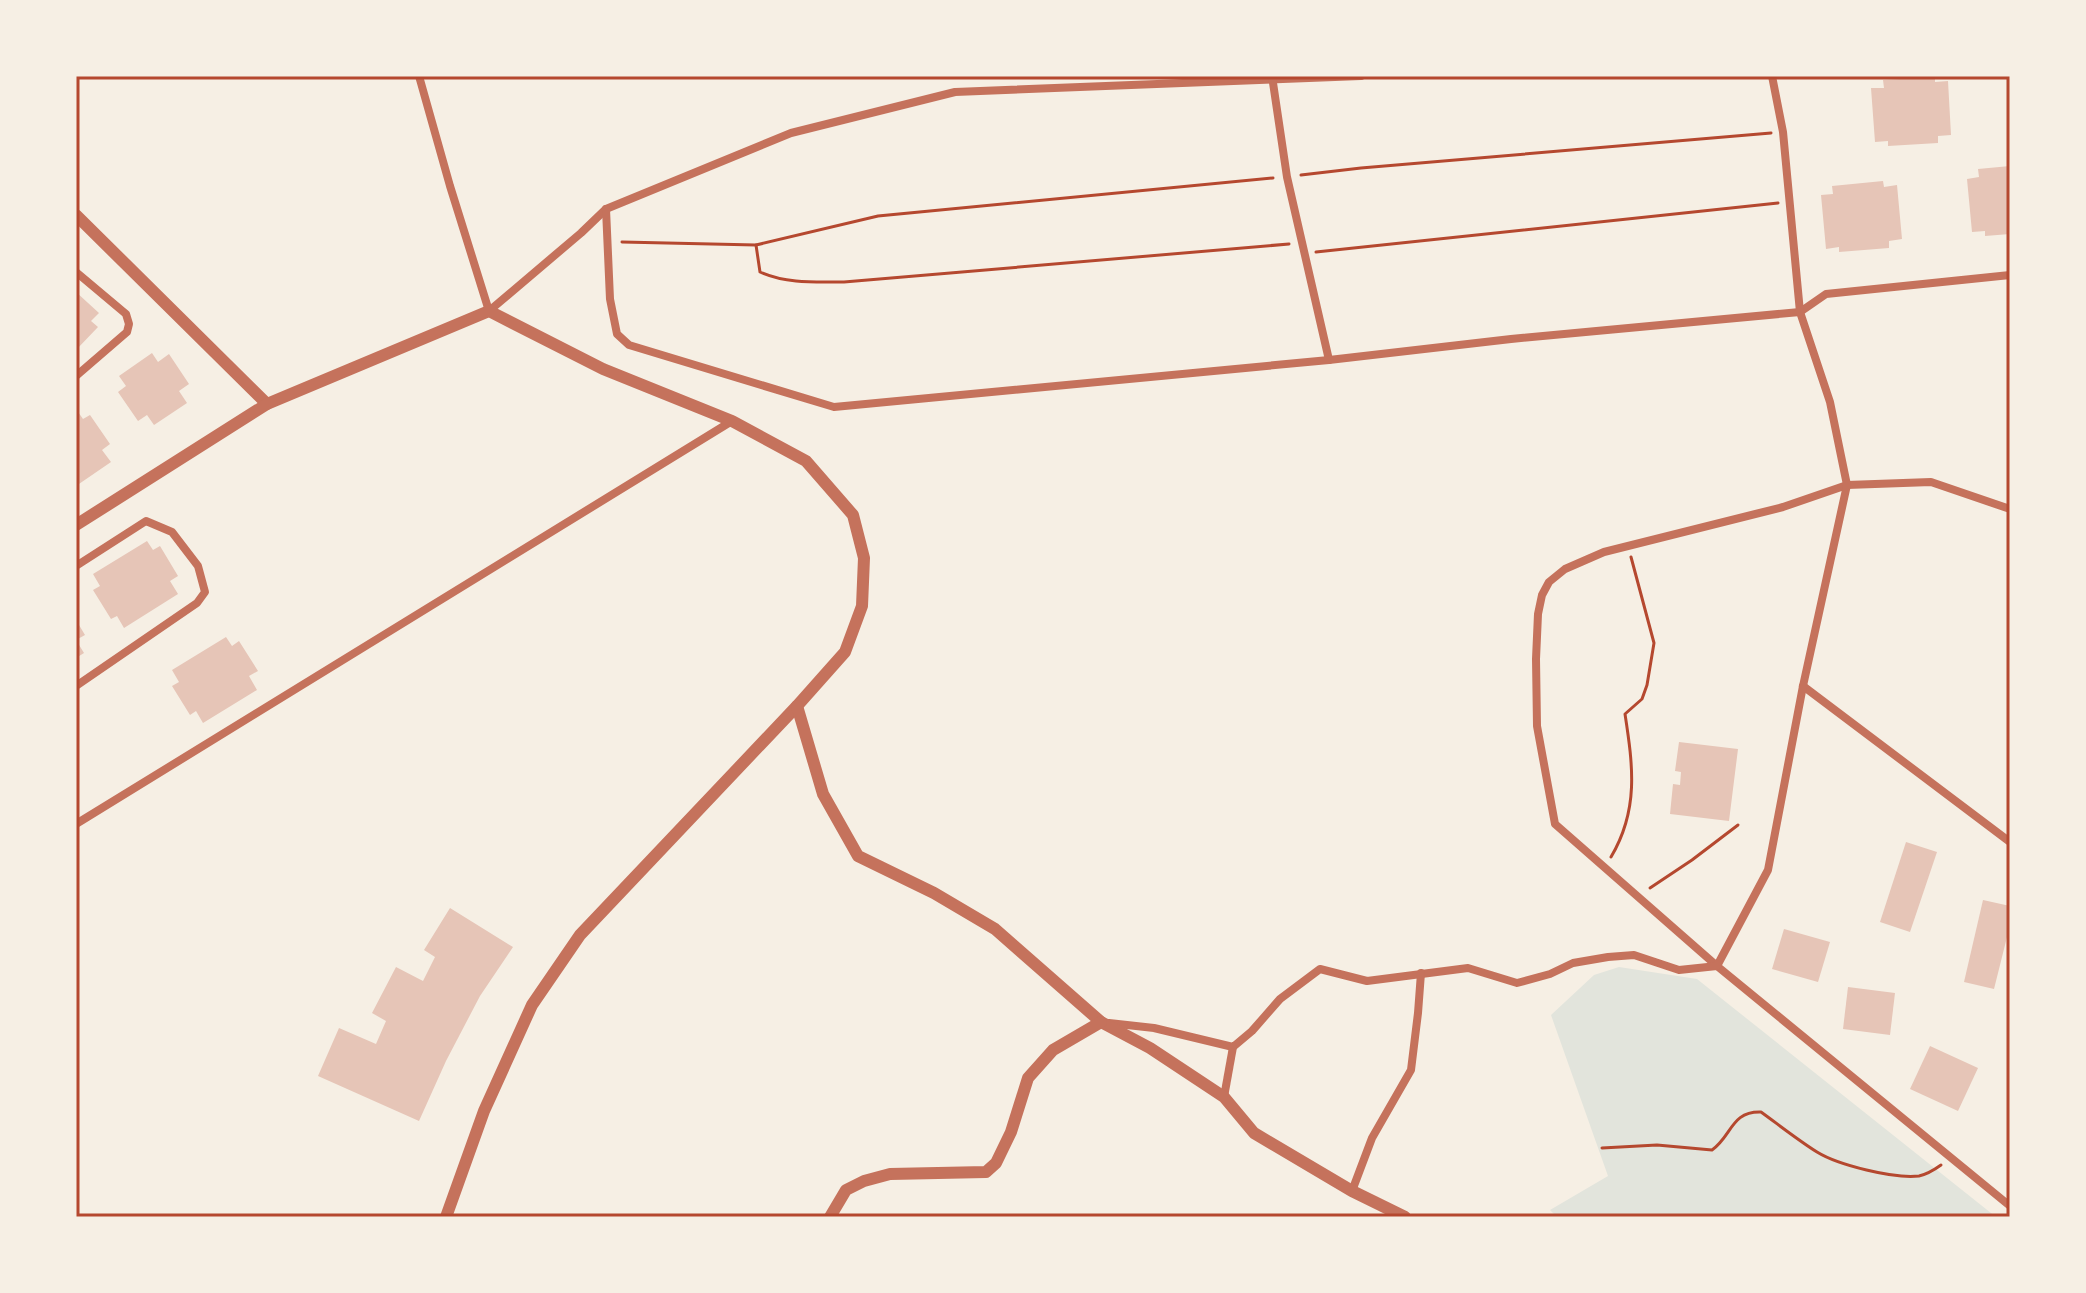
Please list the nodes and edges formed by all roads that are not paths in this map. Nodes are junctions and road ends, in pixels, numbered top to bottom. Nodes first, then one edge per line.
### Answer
1 (419, 76) edge
2 (1361, 76) edge
3 (1772, 76) edge
4 (1272, 78) edge
5 (606, 209) junction
6 (76, 215) edge
7 (76, 272) edge
8 (2010, 275) edge
9 (489, 311) junction
10 (1800, 312) junction
11 (1329, 360) junction
12 (76, 376) edge
13 (267, 404) junction
14 (732, 421) junction
15 (1847, 485) junction
16 (2010, 509) edge
17 (76, 525) edge
18 (76, 566) edge
19 (76, 686) edge
20 (1803, 686) junction
21 (797, 706) junction
22 (2010, 737) edge
23 (2010, 758) edge
24 (76, 824) edge
25 (2010, 842) edge
26 (1717, 966) junction
27 (1421, 973) junction
28 (1101, 1022) junction
29 (1233, 1047) junction
30 (1224, 1097) junction
31 (1352, 1191) junction
32 (2010, 1206) edge
33 (446, 1217) edge
34 (830, 1217) edge
35 (1405, 1217) edge

1 - 9 street
2 - 4 street
3 - 10 street
4 - 5 street
4 - 11 street
5 - 9 street
5 - 11 street
6 - 13 street
7 - 12 street
8 - 10 street
9 - 13 street
9 - 14 street
10 - 11 street
10 - 15 street
13 - 17 street
14 - 21 street
14 - 24 street
15 - 16 street
15 - 20 street
15 - 26 street
18 - 19 street
20 - 25 street
20 - 26 street
21 - 28 street
21 - 33 street
22 - 23 lane
26 - 27 street
26 - 32 street
27 - 29 street
27 - 31 street
28 - 29 street
28 - 30 street
28 - 34 street
29 - 30 street
30 - 31 street
31 - 35 street

